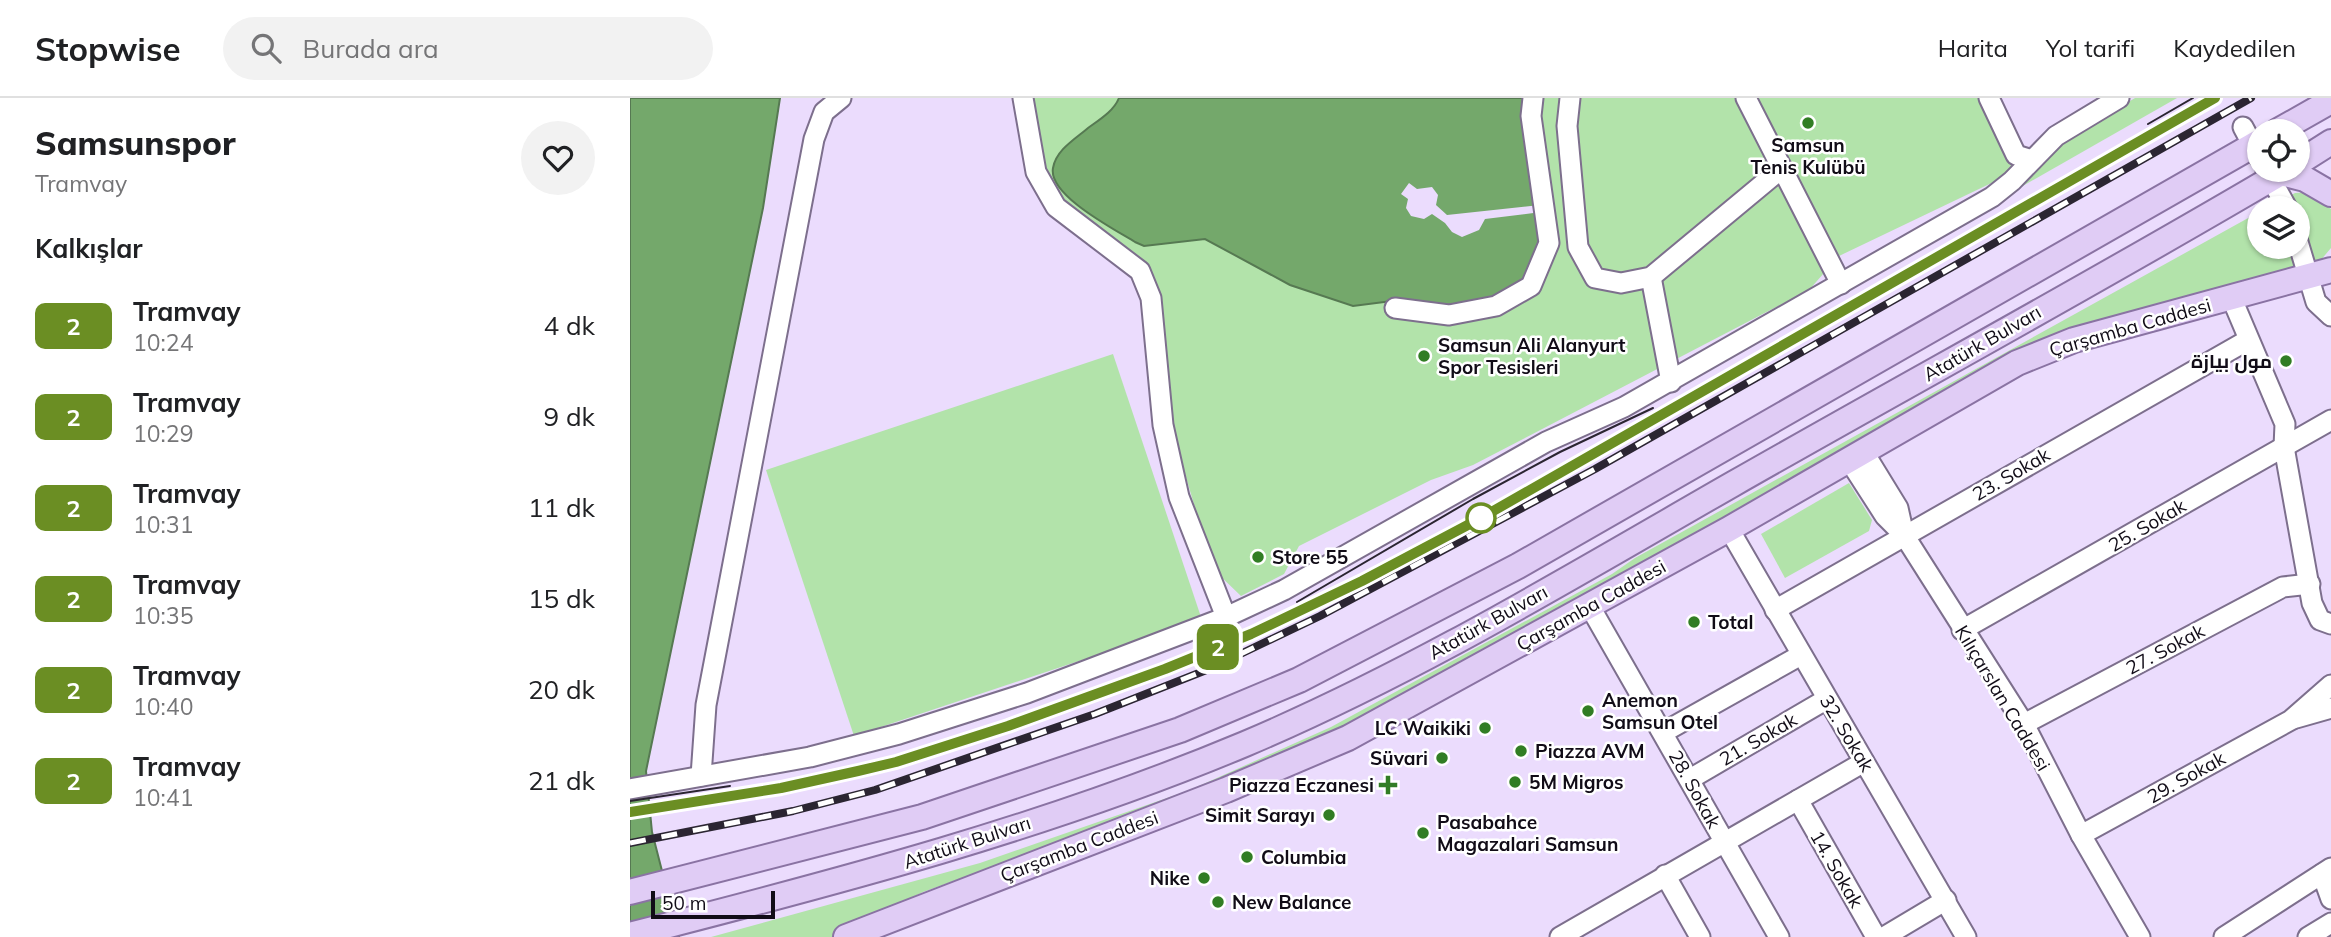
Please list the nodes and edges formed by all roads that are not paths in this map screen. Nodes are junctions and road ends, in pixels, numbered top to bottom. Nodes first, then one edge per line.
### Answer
1 (841, 98) edge
2 (1023, 98) edge
3 (1532, 98) edge
4 (1570, 98) edge
5 (1746, 98) edge
6 (1989, 98) edge
7 (2119, 98) edge
8 (2331, 101) edge
9 (2299, 119) edge
10 (2331, 142) edge
11 (2310, 147) edge
12 (2032, 160) junction
13 (1781, 169) junction
14 (2247, 170) edge
15 (2247, 171) edge
16 (2310, 182) edge
17 (2331, 194) edge
18 (2310, 259) edge
19 (2320, 274) edge
20 (1651, 277) junction
21 (1841, 285) junction
22 (2232, 299) junction
23 (1395, 308) dead end
24 (2331, 316) edge
25 (2248, 340) junction
26 (1671, 382) junction
27 (2331, 419) edge
28 (2284, 447) junction
29 (1856, 455) junction
30 (1728, 529) junction
31 (1904, 535) junction
32 (2310, 584) junction
33 (1589, 605) junction
34 (1775, 610) junction
35 (1226, 617) junction
36 (2331, 624) edge
37 (1962, 630) junction
38 (1801, 655) junction
39 (2331, 685) edge
40 (1826, 699) junction
41 (2331, 708) edge
42 (2291, 720) junction
43 (2024, 724) junction
44 (1664, 732) junction
45 (1864, 762) junction
46 (692, 778) junction
47 (1690, 779) junction
48 (630, 789) edge
49 (1798, 800) junction
50 (2081, 835) junction
51 (1724, 840) junction
52 (2326, 871) edge
53 (1665, 875) junction
54 (630, 892) edge
55 (2331, 898) edge
56 (1946, 900) junction
57 (2331, 923) edge
58 (1570, 934) edge
59 (630, 935) edge
60 (846, 937) edge
61 (1700, 937) edge
62 (1779, 937) edge
63 (1876, 937) edge
64 (1884, 937) edge
65 (1966, 937) edge
66 (2140, 937) edge
67 (2224, 937) edge
68 (2308, 937) edge

1 - 46 street
2 - 35 street
3 - 23 street
4 - 20 street
5 - 13 street
6 - 12 street
7 - 12 street
8 - 9 main road
10 - 11 main road, Atatürk Bulvarı
12 - 21 street
13 - 20 street
13 - 21 street
14 - 54 main road, Atatürk Bulvarı
15 - 59 main road, Atatürk Bulvarı
16 - 17 main road
18 - 19 street
19 - 22 main road, Çarşamba Caddesi
19 - 24 street
20 - 26 street
21 - 26 street
22 - 25 street
22 - 29 main road, Çarşamba Caddesi
25 - 28 street
25 - 31 street, 23. Sokak
26 - 35 street
27 - 28 street, 25. Sokak
28 - 32 street
28 - 37 street, 25. Sokak
29 - 30 main road, Çarşamba Caddesi
29 - 31 street, Kılıçarslan Caddesi
30 - 33 main road, Çarşamba Caddesi
30 - 34 street, 32. Sokak
31 - 34 street, 23. Sokak
31 - 37 street, Kılıçarslan Caddesi
32 - 36 street
32 - 43 street, 27. Sokak
33 - 44 street, 28. Sokak
33 - 60 main road, Çarşamba Caddesi
34 - 38 street, 32. Sokak
35 - 46 street
37 - 43 street, Kılıçarslan Caddesi
38 - 40 street, 32. Sokak
38 - 44 street
39 - 42 street
40 - 45 street, 32. Sokak
40 - 47 street, 21. Sokak
41 - 42 street
42 - 50 street, 29. Sokak
43 - 50 street, Kılıçarslan Caddesi
44 - 47 street, 28. Sokak
45 - 49 street
45 - 56 street, 32. Sokak
46 - 48 street
47 - 51 street, 28. Sokak
49 - 51 street
49 - 63 street, 14. Sokak
50 - 66 street, Kılıçarslan Caddesi
51 - 53 street
51 - 62 street, 28. Sokak
52 - 55 street
52 - 67 street
53 - 58 street
53 - 61 street
56 - 64 street
56 - 65 street, 32. Sokak
57 - 68 street

